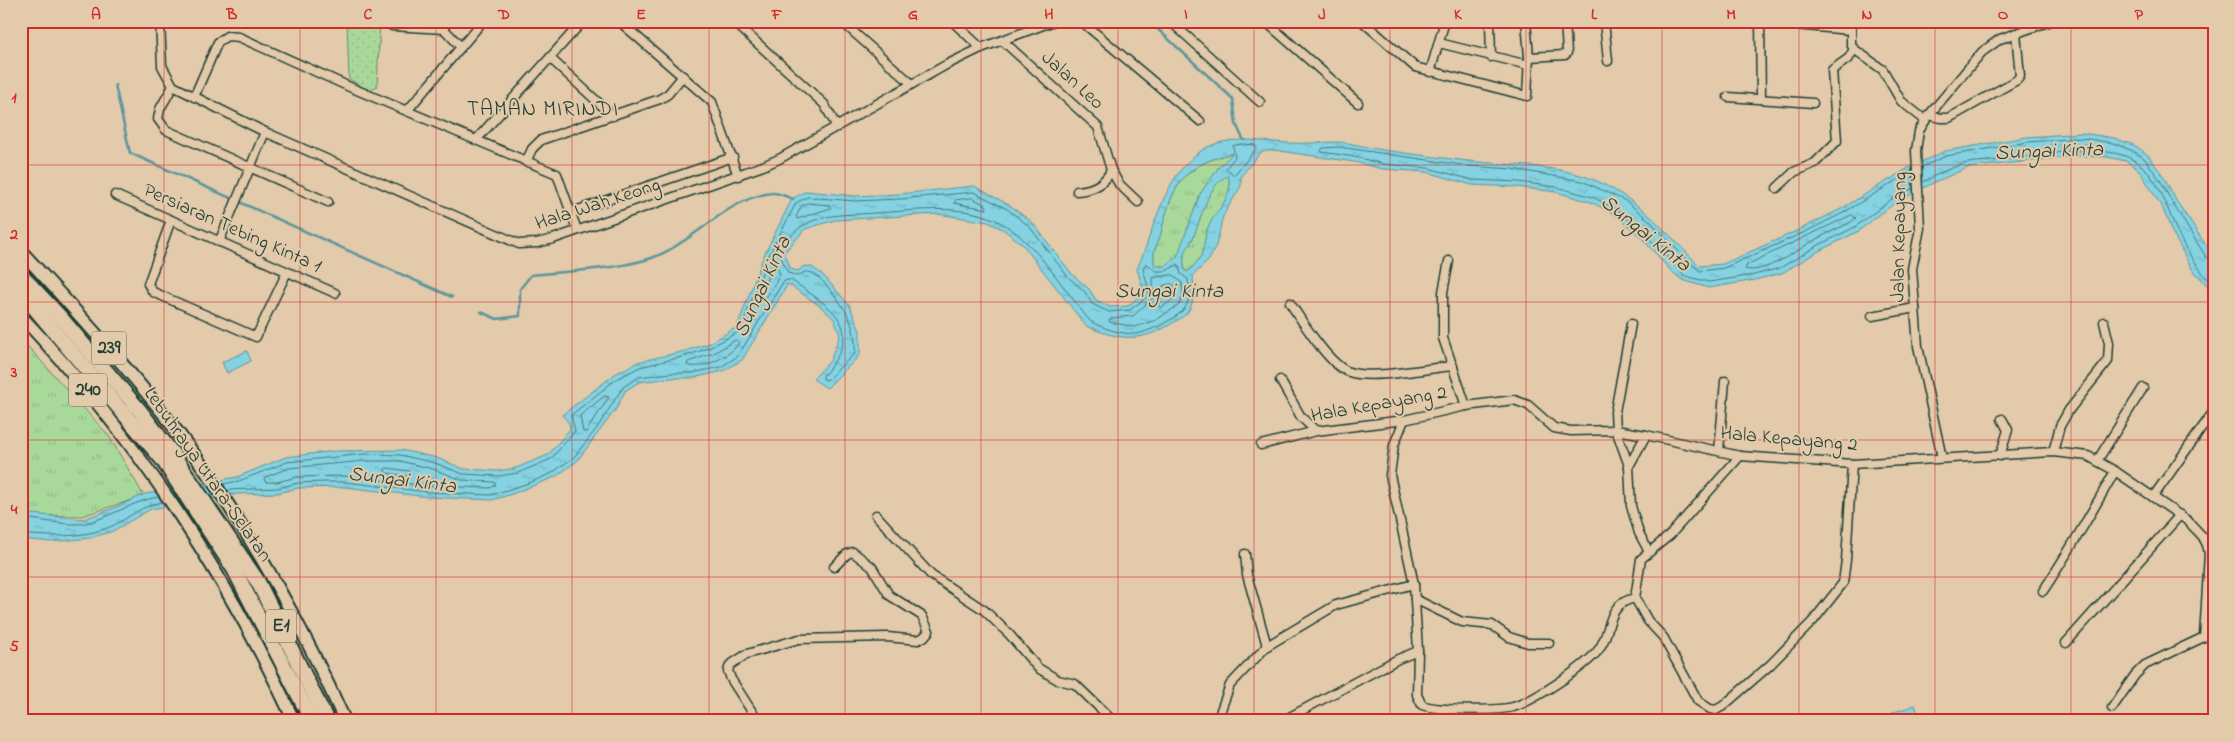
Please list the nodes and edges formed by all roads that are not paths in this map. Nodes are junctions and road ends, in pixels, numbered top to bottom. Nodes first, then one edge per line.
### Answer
1 (160, 21) edge
2 (483, 21) edge
3 (583, 21) edge
4 (618, 21) edge
5 (733, 21) edge
6 (841, 21) edge
7 (952, 21) edge
8 (1054, 21) edge
9 (1081, 21) edge
10 (1170, 21) edge
11 (1265, 21) edge
12 (1362, 21) edge
13 (1445, 21) edge
14 (1490, 21) edge
15 (1526, 21) edge
16 (1565, 21) edge
17 (1604, 21) edge
18 (1851, 21) edge
19 (2051, 21) edge
20 (1760, 22) edge
21 (392, 26) dead end
22 (1850, 30) junction
23 (2016, 33) junction
24 (1003, 41) junction
25 (1439, 43) junction
26 (461, 47) junction
27 (981, 48) junction
28 (1854, 49) junction
29 (1491, 57) junction
30 (550, 58) junction
31 (1528, 61) junction
32 (1608, 62) dead end
33 (1430, 72) junction
34 (683, 76) junction
35 (912, 84) junction
36 (173, 86) junction
37 (194, 97) junction
38 (1728, 97) dead end
39 (1761, 99) junction
40 (1260, 102) dead end
41 (1358, 103) dead end
42 (1813, 103) dead end
43 (407, 111) junction
44 (613, 116) junction
45 (1927, 117) junction
46 (1200, 121) dead end
47 (837, 127) junction
48 (265, 132) junction
49 (476, 140) junction
50 (733, 157) junction
51 (526, 162) junction
52 (251, 166) junction
53 (2214, 166) edge
54 (1112, 170) junction
55 (2214, 171) edge
56 (738, 176) junction
57 (1777, 188) dead end
58 (1077, 191) dead end
59 (115, 194) dead end
60 (328, 202) dead end
61 (1138, 202) dead end
62 (572, 212) junction
63 (171, 220) junction
64 (577, 230) junction
65 (219, 242) junction
66 (21, 251) edge
67 (1449, 261) dead end
68 (286, 272) junction
69 (21, 275) edge
70 (21, 292) edge
71 (335, 293) dead end
72 (1290, 303) dead end
73 (1915, 308) junction
74 (21, 316) edge
75 (1872, 316) dead end
76 (2104, 322) dead end
77 (1632, 324) dead end
78 (1453, 366) junction
79 (1280, 380) dead end
80 (1725, 381) dead end
81 (2142, 388) dead end
82 (1466, 406) junction
83 (2214, 411) edge
84 (2002, 419) dead end
85 (1404, 420) junction
86 (1616, 430) junction
87 (1316, 431) junction
88 (1646, 435) junction
89 (1261, 445) dead end
90 (1719, 451) junction
91 (2053, 452) junction
92 (167, 456) junction
93 (1740, 456) junction
94 (2000, 456) junction
95 (1942, 458) junction
96 (2097, 461) junction
97 (1852, 464) junction
98 (1629, 466) junction
99 (2115, 472) junction
100 (2153, 497) junction
101 (876, 515) dead end
102 (2180, 515) junction
103 (221, 537) junction
104 (1649, 552) junction
105 (1245, 554) dead end
106 (834, 567) dead end
107 (1414, 584) junction
108 (2043, 591) dead end
109 (1635, 598) junction
110 (1415, 600) junction
111 (1549, 643) dead end
112 (2066, 643) dead end
113 (1267, 646) junction
114 (1418, 651) junction
115 (2112, 708) dead end
116 (294, 721) edge
117 (312, 721) edge
118 (327, 721) edge
119 (345, 721) edge
120 (758, 721) edge
121 (1113, 721) edge
122 (1217, 721) edge
123 (1282, 721) edge

1 - 36 street
2 - 26 street
3 - 30 street
4 - 34 street
5 - 47 street
6 - 35 street
7 - 27 street
8 - 24 street, Hala Wah Keong
9 - 46 street
10 - 40 street
11 - 41 street
12 - 33 street
13 - 25 street
14 - 29 street
15 - 31 street
16 - 31 street
17 - 32 street
18 - 22 street
19 - 23 street, Jalan Kepayang
20 - 22 street
20 - 39 street
21 - 26 street
22 - 28 street
23 - 45 street, Jalan Kepayang
23 - 45 street
24 - 27 street, Hala Wah Keong
24 - 54 street, Jalan Leo
25 - 29 street
25 - 33 street
26 - 43 street
27 - 35 street, Hala Wah Keong
28 - 45 street
28 - 57 street
29 - 31 street
30 - 44 street
30 - 49 street
31 - 33 street
34 - 44 street
34 - 50 street
35 - 47 street, Hala Wah Keong
36 - 37 street, Hala Wah Keong
36 - 52 street
37 - 43 street
37 - 48 street, Hala Wah Keong
38 - 39 street
39 - 42 street
43 - 49 street
44 - 51 street
45 - 73 street, Jalan Kepayang
47 - 56 street, Hala Wah Keong
48 - 52 street
48 - 64 street, Hala Wah Keong
49 - 51 street
50 - 56 street
50 - 62 street
51 - 62 street
52 - 60 street
52 - 65 street
53 - 55 street
54 - 58 street
54 - 61 street, Jalan Leo
56 - 64 street, Hala Wah Keong
59 - 63 street, Persiaran Tebing Kinta 1
62 - 64 street
63 - 65 street, Persiaran Tebing Kinta 1
63 - 68 street
65 - 68 street, Persiaran Tebing Kinta 1
66 - 119 main road, 239
67 - 78 street
68 - 71 street, Persiaran Tebing Kinta 1
69 - 92 highway, Lebuhraya Utara–Selatan / E1
70 - 92 highway, Lebuhraya Utara–Selatan / E1
72 - 78 street
73 - 75 street
73 - 95 street, Jalan Kepayang
74 - 116 main road, 240
76 - 91 street
77 - 86 street
78 - 82 street
79 - 87 street
80 - 90 street
81 - 96 street
82 - 85 street, Hala Kepayang 2
82 - 86 street, Hala Kepayang 2
83 - 100 street
84 - 94 street
85 - 87 street, Hala Kepayang 2
85 - 107 street
86 - 88 street, Hala Kepayang 2
86 - 98 street
87 - 89 street, Hala Kepayang 2
88 - 90 street, Hala Kepayang 2
88 - 98 street
90 - 93 street, Hala Kepayang 2
91 - 94 street, Hala Kepayang 2
91 - 96 street, Hala Kepayang 2
92 - 103 highway, Lebuhraya Utara–Selatan / E1
93 - 97 street, Hala Kepayang 2
93 - 104 street
94 - 95 street, Hala Kepayang 2
95 - 97 street, Hala Kepayang 2
96 - 99 street, Hala Kepayang 2
97 - 109 street
98 - 104 street
99 - 100 street, Hala Kepayang 2
99 - 108 street
100 - 102 street, Hala Kepayang 2
101 - 121 street
102 - 112 street
102 - 115 street, Hala Kepayang 2
103 - 117 highway, Lebuhraya Utara–Selatan / E1
103 - 118 highway, Lebuhraya Utara–Selatan / E1
104 - 109 street
105 - 113 street
106 - 120 street
107 - 110 street
107 - 113 street
109 - 114 street
110 - 111 street
110 - 114 street
113 - 122 street
114 - 123 street

